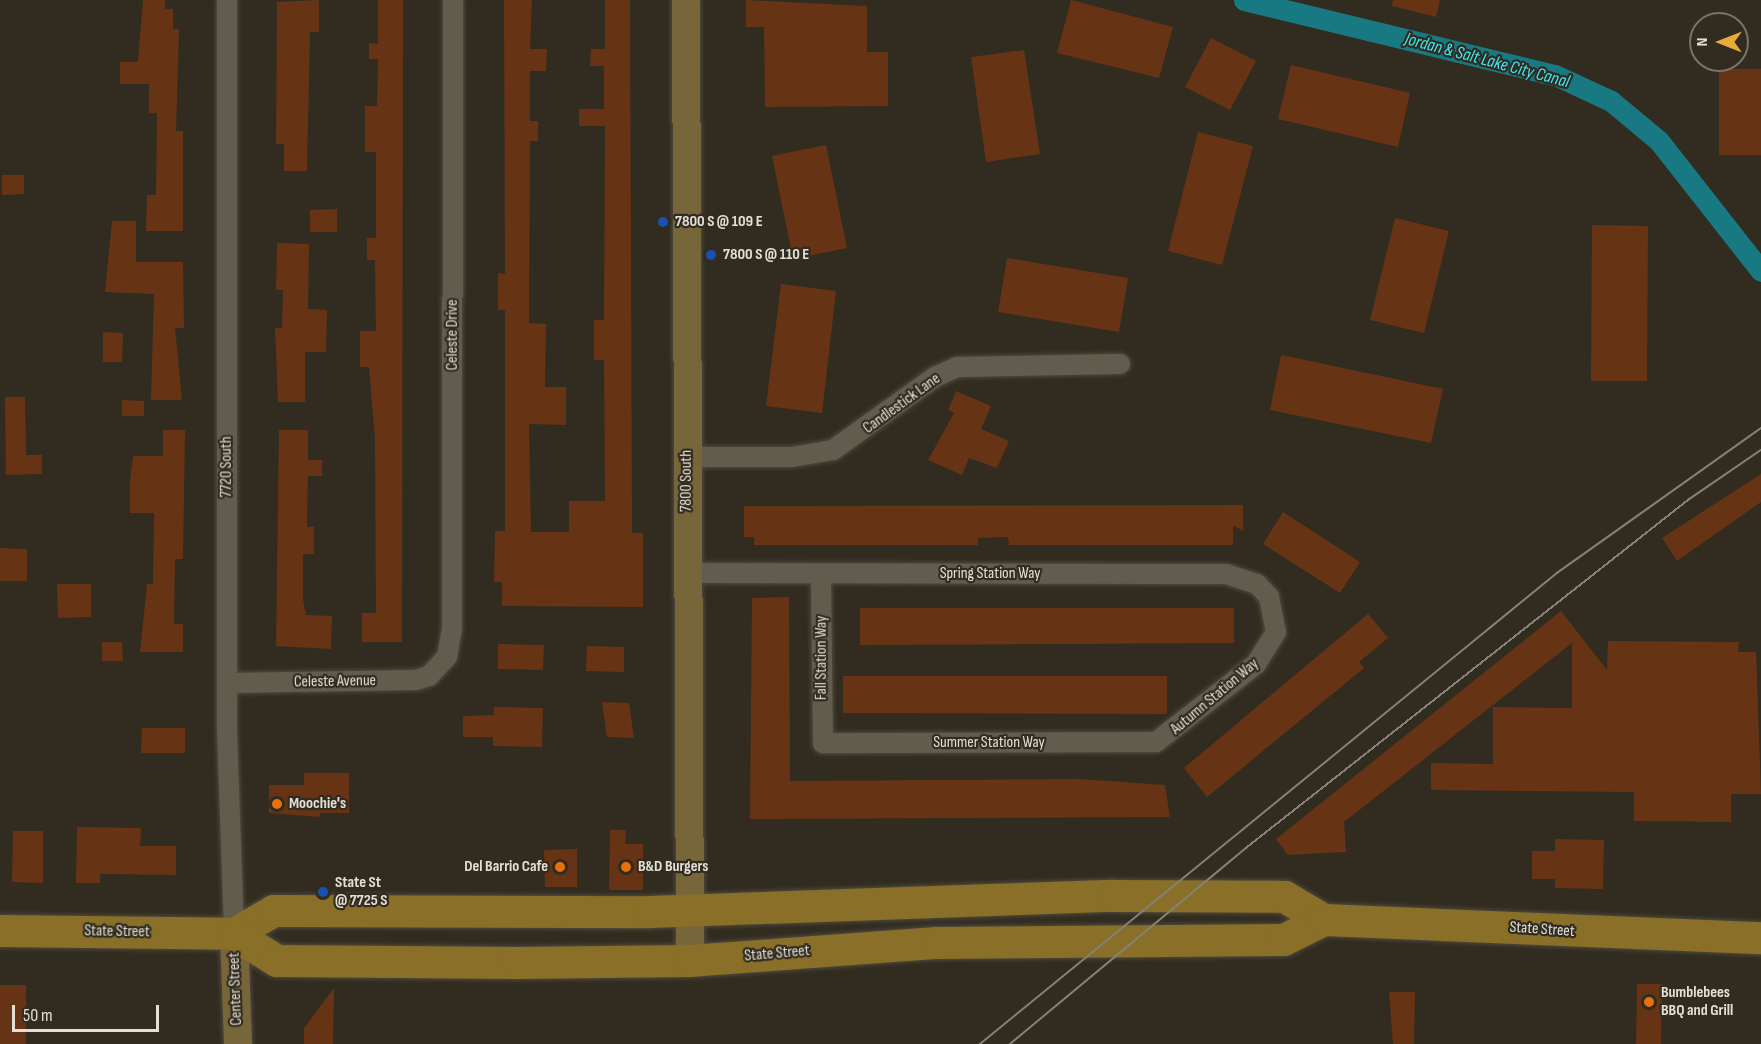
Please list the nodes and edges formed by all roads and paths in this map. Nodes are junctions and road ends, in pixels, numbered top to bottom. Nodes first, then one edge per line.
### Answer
1 (227, 0) edge
2 (453, 0) edge
3 (686, 0) edge
4 (1120, 364) dead end
5 (687, 457) junction
6 (687, 573) junction
7 (821, 574) junction
8 (1275, 612) joint
9 (440, 668) joint
10 (227, 683) junction
11 (1156, 742) joint
12 (823, 743) joint
13 (688, 910) junction
14 (1324, 920) junction
15 (0, 931) edge
16 (234, 934) junction
17 (1761, 938) edge
18 (690, 961) junction
19 (238, 1044) edge

1 - 10 street, 7720 South
2 - 9 street, Celeste Drive
3 - 5 main road, 7800 South
4 - 5 street, Candlestick Lane
5 - 6 main road, 7800 South
6 - 7 street, Spring Station Way
6 - 13 main road, 7800 South
7 - 8 street, Spring Station Way
7 - 12 street, Fall Station Way
8 - 11 street, Autumn Station Way
9 - 10 street, Celeste Avenue
10 - 16 street, 7720 South
11 - 12 street, Summer Station Way
13 - 14 main road, State Street
13 - 16 main road, State Street
13 - 18 main road, 7800 South
14 - 17 main road, State Street
14 - 18 main road, State Street
15 - 16 main road, State Street
16 - 18 main road, State Street
16 - 19 main road, Center Street

